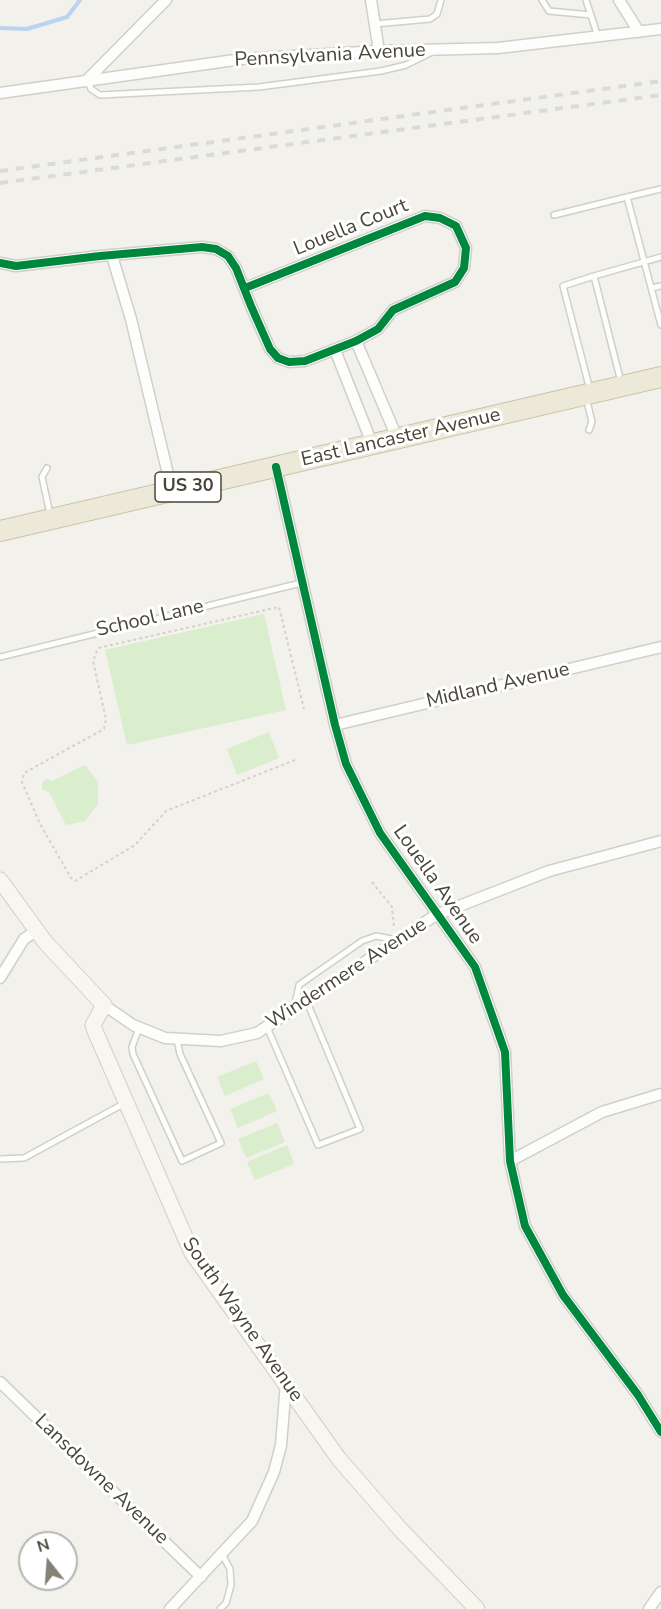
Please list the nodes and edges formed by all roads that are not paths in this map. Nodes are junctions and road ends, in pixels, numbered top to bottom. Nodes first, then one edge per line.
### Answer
1 (166, 0) edge
2 (371, 0) edge
3 (441, 0) edge
4 (542, 0) edge
5 (586, 0) edge
6 (619, 0) edge
7 (591, 15) junction
8 (375, 24) junction
9 (661, 29) edge
10 (639, 32) junction
11 (598, 37) junction
12 (436, 50) junction
13 (379, 51) junction
14 (88, 80) junction
15 (0, 93) edge
16 (661, 189) edge
17 (627, 197) junction
18 (554, 215) dead end
19 (112, 256) junction
20 (661, 256) edge
21 (644, 260) junction
22 (0, 263) edge
23 (594, 276) junction
24 (661, 286) edge
25 (245, 288) junction
26 (651, 288) junction
27 (661, 325) edge
28 (356, 341) junction
29 (335, 350) junction
30 (661, 377) edge
31 (622, 387) junction
32 (588, 395) junction
33 (589, 430) dead end
34 (398, 440) junction
35 (373, 446) junction
36 (276, 467) junction
37 (47, 468) dead end
38 (172, 491) junction
39 (51, 519) junction
40 (0, 531) edge
41 (302, 583) junction
42 (661, 647) edge
43 (0, 657) edge
44 (334, 725) junction
45 (661, 841) edge
46 (0, 880) edge
47 (436, 915) junction
48 (36, 931) junction
49 (399, 940) junction
50 (0, 978) edge
51 (307, 1002) junction
52 (104, 1005) junction
53 (294, 1010) junction
54 (267, 1027) junction
55 (139, 1028) junction
56 (177, 1040) junction
57 (661, 1094) edge
58 (125, 1102) junction
59 (0, 1159) edge
60 (510, 1161) junction
61 (0, 1382) edge
62 (285, 1383) junction
63 (661, 1432) edge
64 (222, 1554) junction
65 (201, 1577) junction
66 (661, 1592) edge
67 (170, 1609) edge
68 (220, 1609) edge
69 (477, 1609) edge
70 (649, 1609) edge

1 - 14 street
2 - 8 street
3 - 8 lane
4 - 7 lane
5 - 7 lane
6 - 10 street
7 - 11 lane
8 - 13 street
9 - 10 street, Pennsylvania Avenue
10 - 11 street, Pennsylvania Avenue
11 - 12 street, Pennsylvania Avenue
12 - 13 street, Pennsylvania Avenue
12 - 14 lane
13 - 14 street, Pennsylvania Avenue
14 - 15 street, Pennsylvania Avenue
16 - 17 lane
17 - 18 lane
17 - 21 lane
19 - 22 street, Louella Court
19 - 25 street, Louella Court
19 - 38 street
20 - 21 lane
21 - 23 lane
21 - 26 lane
23 - 31 lane
23 - 32 lane
24 - 26 lane
25 - 28 street, Louella Court
25 - 29 street, Louella Court
26 - 27 lane
28 - 29 street, Louella Court
28 - 34 street
29 - 35 street
30 - 31 highway, East Lancaster Avenue / US 30
31 - 32 highway, East Lancaster Avenue / US 30
32 - 33 lane
32 - 34 highway, East Lancaster Avenue / US 30
34 - 35 highway, East Lancaster Avenue / US 30
35 - 36 highway, East Lancaster Avenue / US 30
36 - 38 highway, East Lancaster Avenue / US 30
36 - 41 street, Louella Avenue
37 - 39 lane
38 - 39 highway, East Lancaster Avenue / US 30
39 - 40 highway, East Lancaster Avenue / US 30
41 - 43 lane, School Lane
41 - 44 street, Louella Avenue
42 - 44 street, Midland Avenue
44 - 47 street, Louella Avenue
45 - 47 street, Windermere Avenue
46 - 48 main road
47 - 49 street, Windermere Avenue
47 - 60 street, Louella Avenue
48 - 50 street
48 - 52 main road
49 - 51 street, Windermere Avenue
49 - 53 lane
51 - 53 street, Windermere Avenue
51 - 54 lane
52 - 55 street, Windermere Avenue
52 - 58 main road, South Wayne Avenue
53 - 54 street, Windermere Avenue
54 - 56 street, Windermere Avenue
55 - 56 street, Windermere Avenue
55 - 56 lane
57 - 60 street
58 - 59 lane
58 - 62 main road, South Wayne Avenue
60 - 63 street, Louella Avenue
61 - 65 street, Lansdowne Avenue
62 - 64 street
62 - 69 main road, South Wayne Avenue
64 - 65 street
64 - 68 lane
65 - 67 street
66 - 70 street

